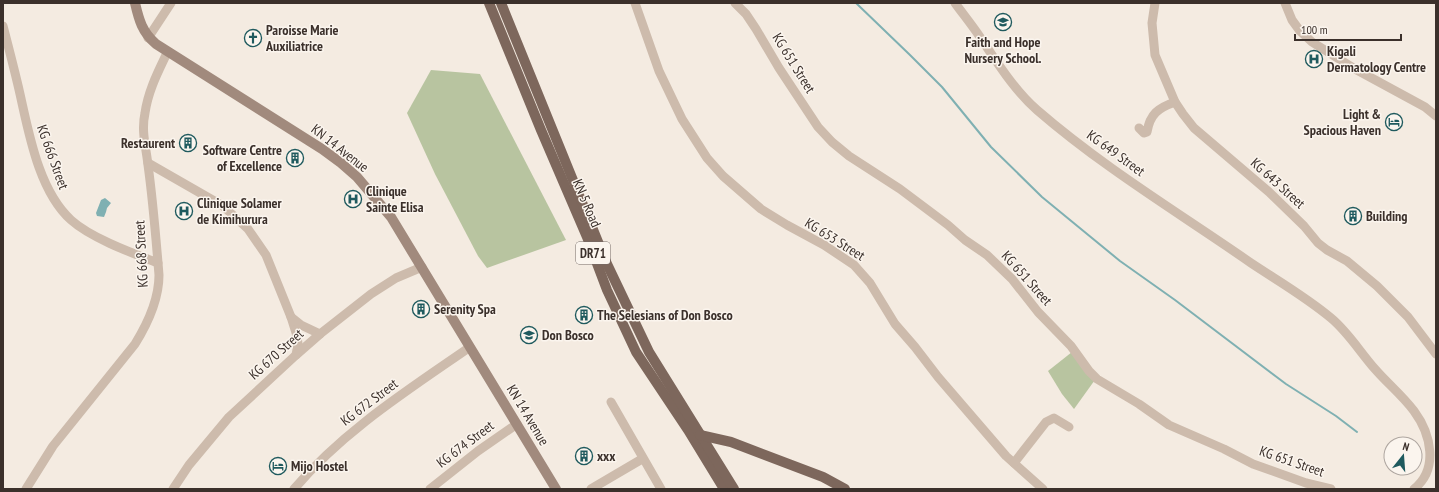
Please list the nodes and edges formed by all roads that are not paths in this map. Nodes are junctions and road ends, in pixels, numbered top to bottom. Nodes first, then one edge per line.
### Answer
1 (135, 3) edge
2 (171, 3) edge
3 (488, 3) edge
4 (501, 3) edge
5 (635, 3) edge
6 (735, 3) edge
7 (954, 3) edge
8 (1155, 3) edge
9 (1285, 3) edge
10 (3, 26) edge
11 (148, 38) junction
12 (167, 53) junction
13 (1175, 102) junction
14 (1436, 116) edge
15 (1138, 128) dead end
16 (148, 163) junction
17 (158, 263) junction
18 (422, 267) junction
19 (291, 317) junction
20 (320, 334) junction
21 (470, 347) junction
22 (1436, 354) edge
23 (296, 355) junction
24 (610, 402) dead end
25 (517, 424) junction
26 (1069, 428) dead end
27 (700, 435) junction
28 (642, 459) junction
29 (1014, 463) junction
30 (26, 489) edge
31 (173, 489) edge
32 (294, 489) edge
33 (430, 489) edge
34 (556, 489) edge
35 (591, 489) edge
36 (661, 489) edge
37 (724, 489) edge
38 (734, 489) edge
39 (845, 489) edge
40 (1043, 489) edge
41 (1331, 489) edge
42 (1414, 489) edge

1 - 11 main road, KN 14 Avenue
2 - 11 street
3 - 37 main road, KN 5 Road / DR71
4 - 27 main road, KN 5 Road / DR71
5 - 29 street, KG 653 Street
6 - 41 street, KG 651 Street
7 - 42 street, KG 649 Street
8 - 13 street, KG 643 Street
9 - 14 street
10 - 17 street, KG 666 Street
11 - 12 main road, KN 14 Avenue
12 - 16 street, KG 668 Street
12 - 18 main road, KN 14 Avenue
13 - 15 street
13 - 22 street, KG 643 Street
16 - 17 street, KG 668 Street
16 - 19 street
17 - 30 street, KG 668 Street
18 - 20 street, KG 670 Street
18 - 21 main road, KN 14 Avenue
19 - 20 street
19 - 23 street
20 - 23 street, KG 670 Street
21 - 25 main road, KN 14 Avenue
21 - 32 street, KG 672 Street
23 - 31 street, KG 670 Street
24 - 28 street
25 - 33 street, KG 674 Street
25 - 34 main road, KN 14 Avenue
26 - 29 street
27 - 38 main road, KN 5 Road / DR71
27 - 39 main road
28 - 35 street
28 - 36 street
29 - 40 street, KG 653 Street

